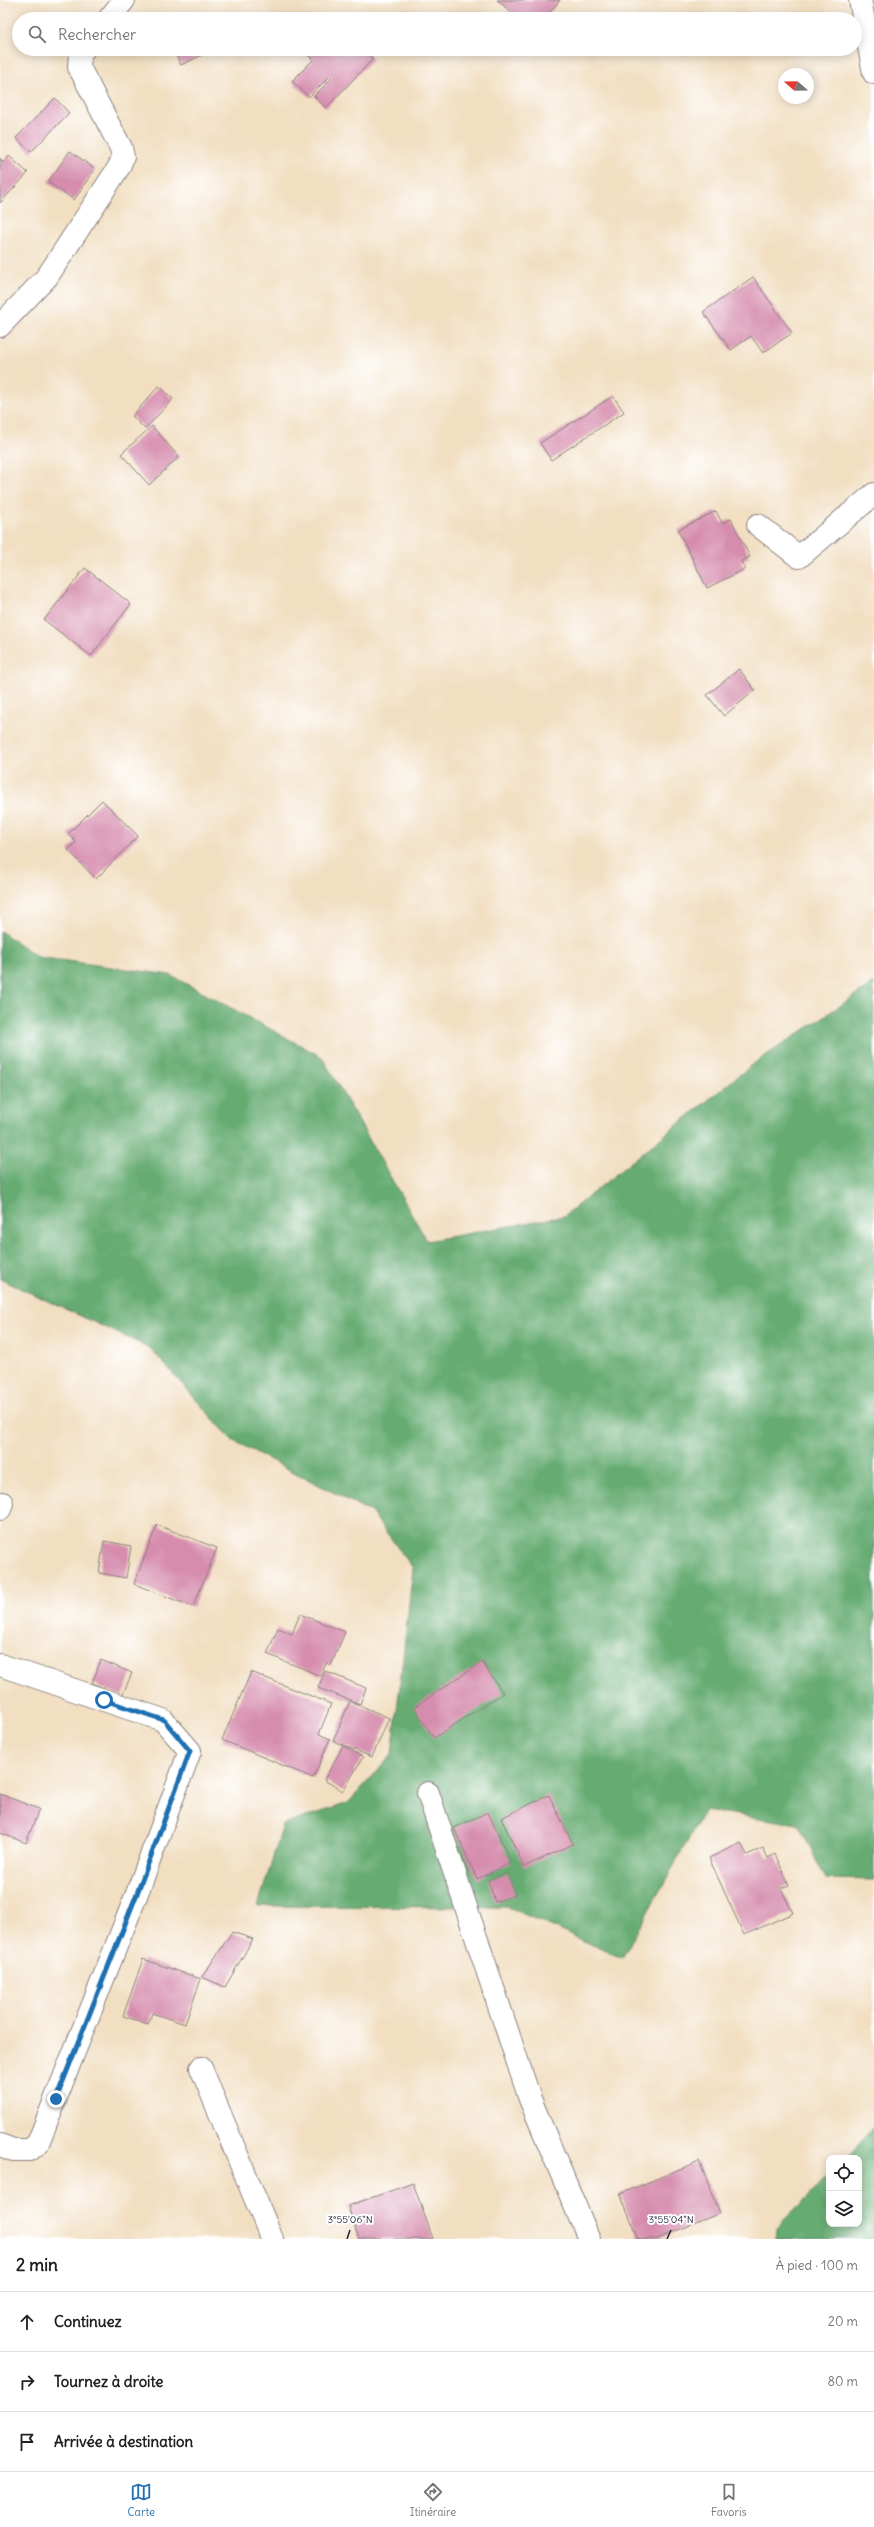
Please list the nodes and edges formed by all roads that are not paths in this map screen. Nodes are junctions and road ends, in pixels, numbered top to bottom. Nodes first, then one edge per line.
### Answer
1 (124, 0) edge
2 (860, 0) edge
3 (115, 12) edge
4 (80, 56) edge
5 (874, 73) edge
6 (0, 326) edge
7 (874, 494) edge
8 (758, 525) dead end
9 (0, 1665) edge
10 (428, 1793) dead end
11 (200, 2068) dead end
12 (0, 2145) edge
13 (272, 2239) edge
14 (589, 2239) edge

1 - 3 street
2 - 5 street
4 - 6 street
7 - 8 street
9 - 12 street
10 - 14 street
11 - 13 street

